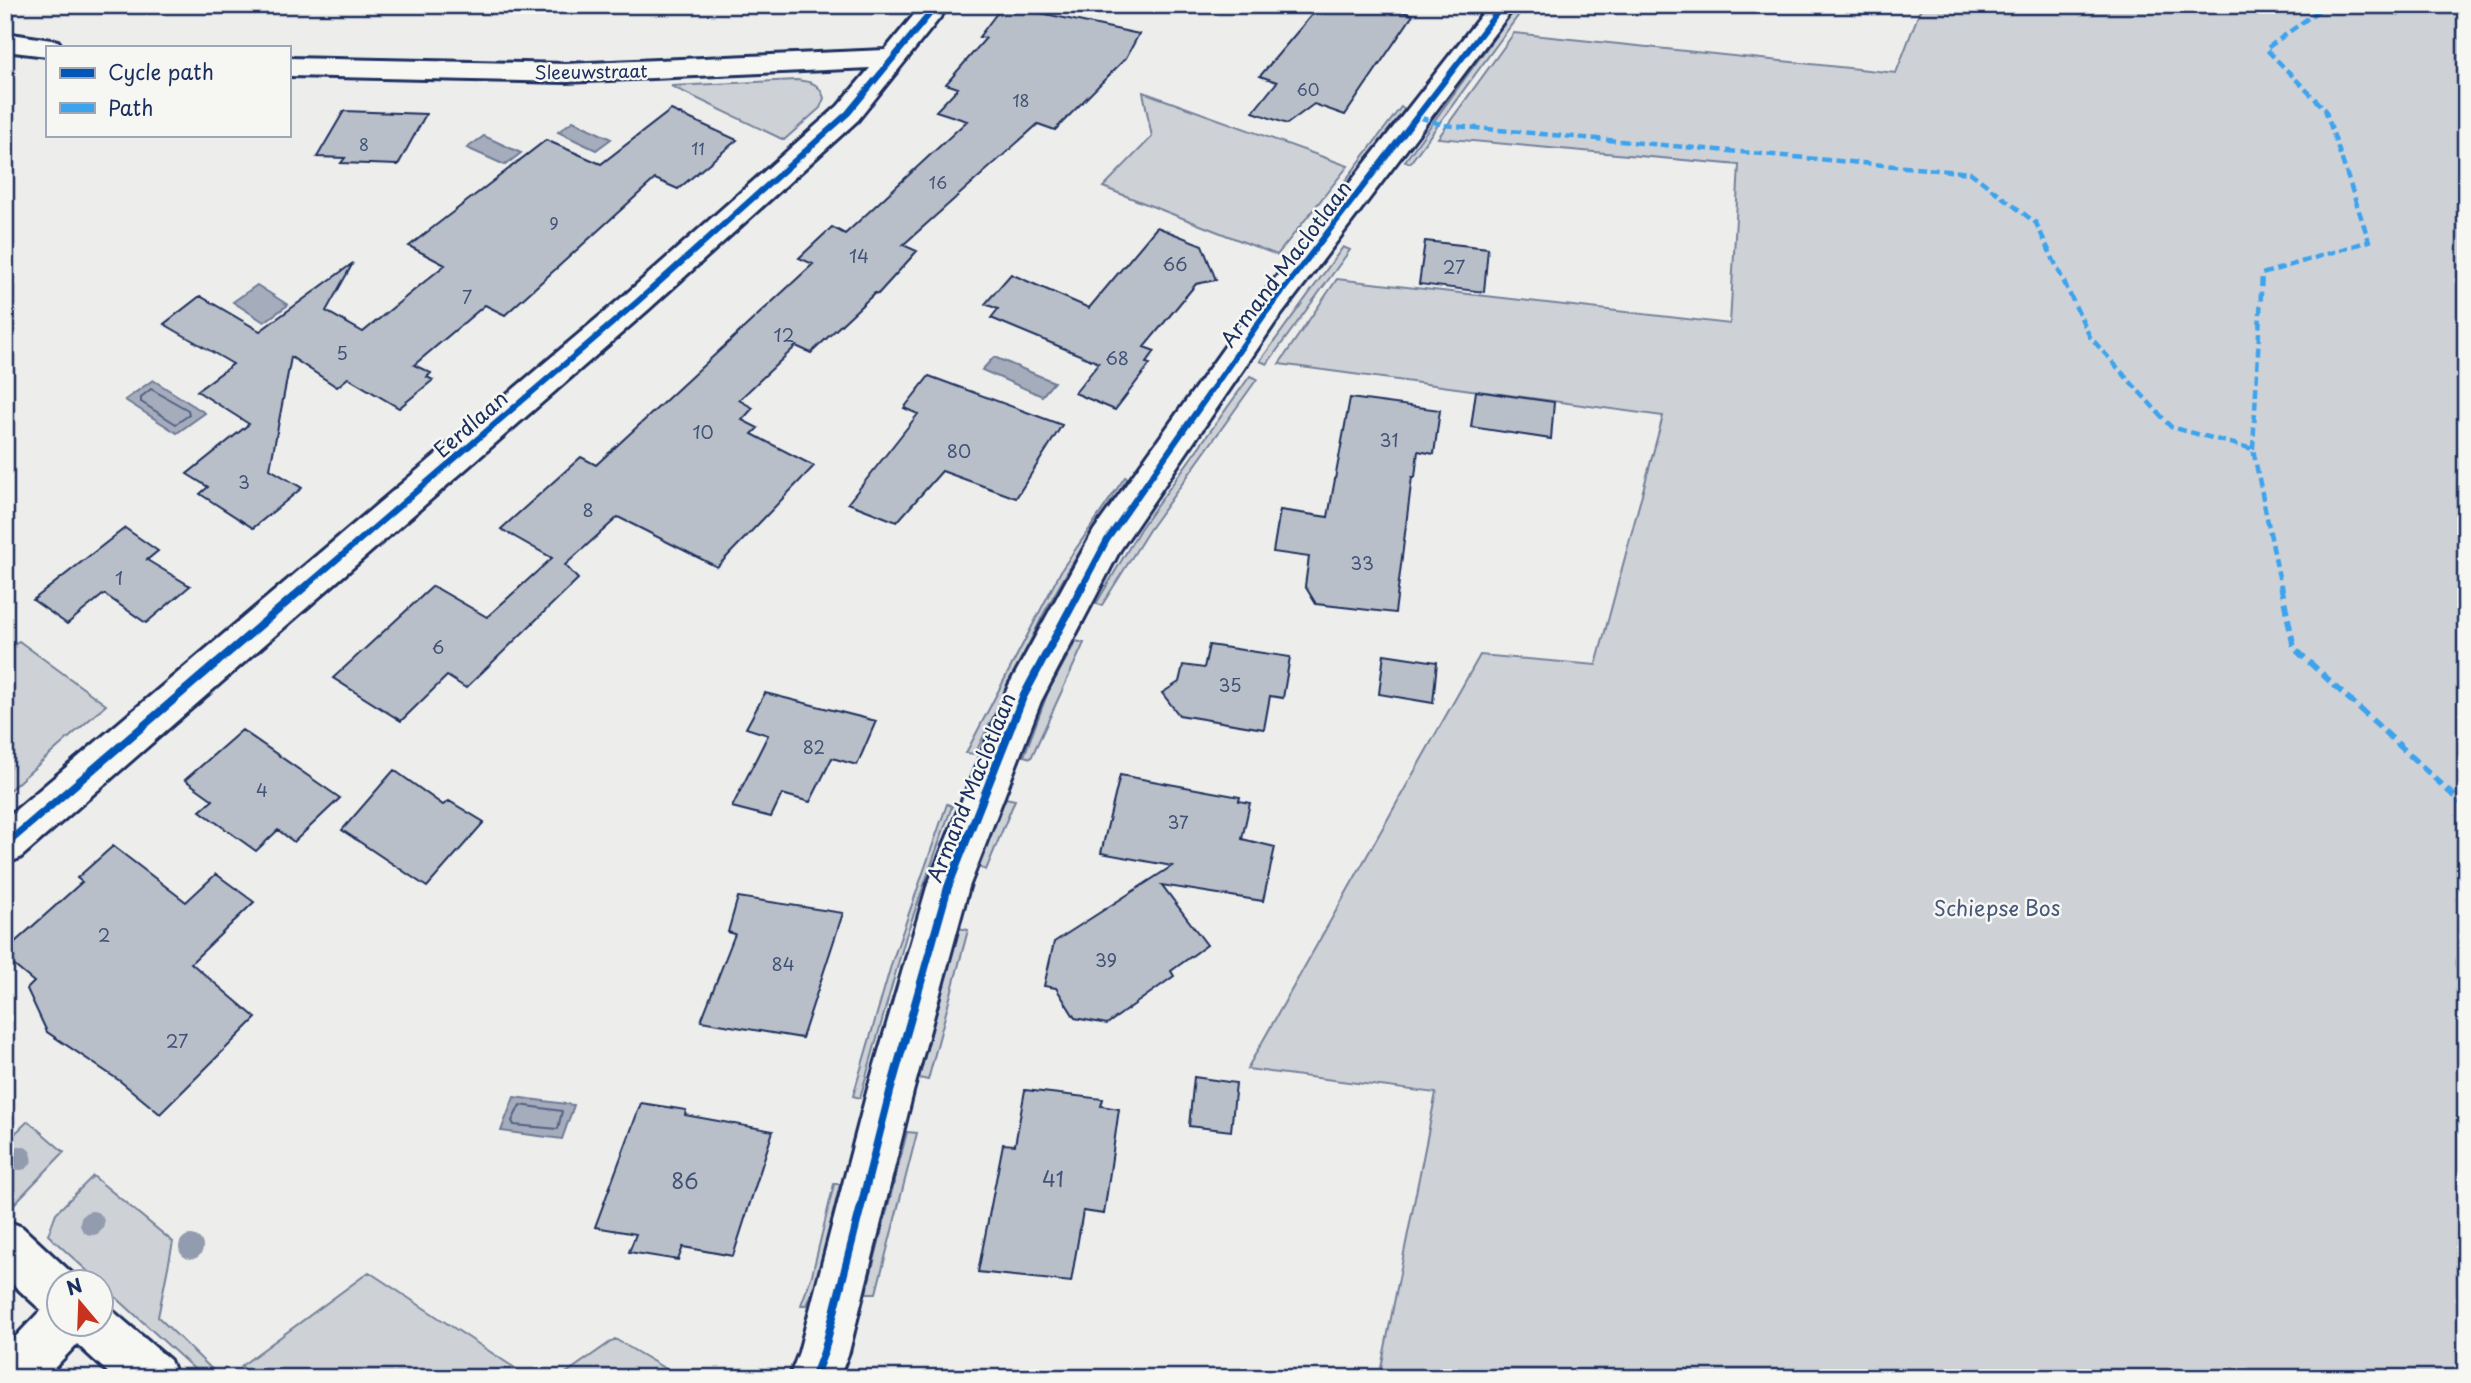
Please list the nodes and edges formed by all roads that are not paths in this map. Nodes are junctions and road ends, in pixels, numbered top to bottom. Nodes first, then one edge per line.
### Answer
1 (937, 5) edge
2 (1503, 5) edge
3 (5, 42) edge
4 (46, 47) edge
5 (894, 58) junction
6 (290, 67) edge
7 (5, 845) edge
8 (5, 1244) edge
9 (46, 1282) edge
10 (49, 1338) edge
11 (107, 1338) edge
12 (10, 1378) edge
13 (152, 1378) edge
14 (814, 1378) edge

1 - 5 street, Eerdlaan
2 - 14 street, Armand Maclotlaan
3 - 4 street
5 - 6 street, Sleeuwstraat
5 - 7 street, Eerdlaan
8 - 9 street
10 - 12 street
11 - 13 street

